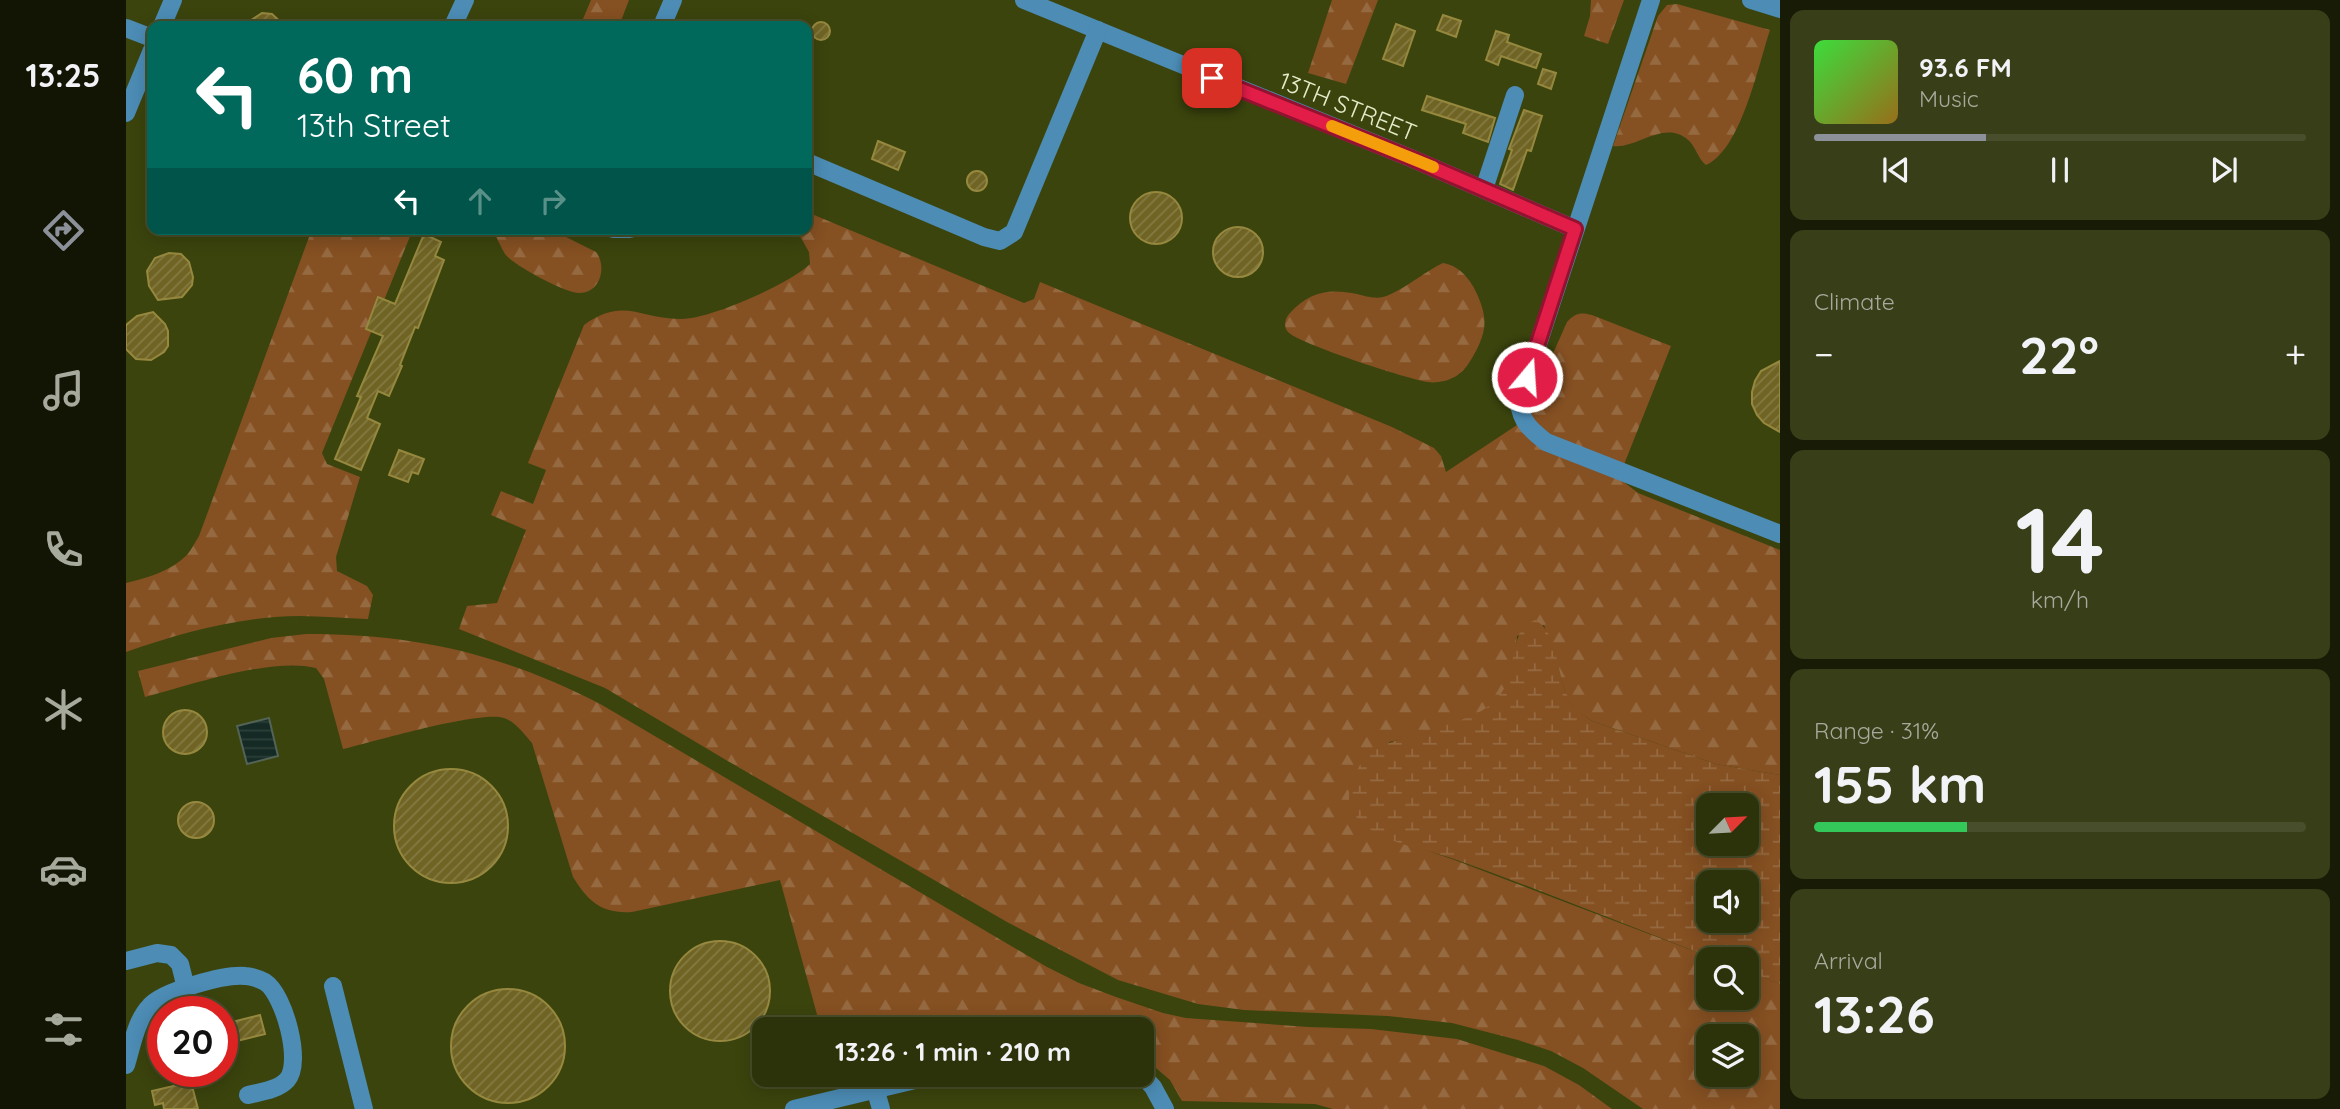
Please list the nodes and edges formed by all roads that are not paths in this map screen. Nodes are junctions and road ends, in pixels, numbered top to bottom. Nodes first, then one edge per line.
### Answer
1 (173, 0) edge
2 (465, 0) edge
3 (673, 0) edge
4 (1024, 0) edge
5 (1651, 0) edge
6 (1751, 0) edge
7 (1780, 9) edge
8 (164, 21) edge
9 (455, 21) edge
10 (664, 21) edge
11 (126, 28) edge
12 (1098, 30) junction
13 (147, 36) edge
14 (147, 62) edge
15 (1515, 95) dead end
16 (126, 113) edge
17 (812, 164) edge
18 (1484, 189) junction
19 (1575, 229) junction
20 (1780, 534) edge
21 (126, 961) edge
22 (333, 986) dead end
23 (186, 988) junction
24 (126, 1065) edge
25 (881, 1087) edge
26 (1153, 1087) edge
27 (876, 1088) junction
28 (248, 1096) dead end
29 (364, 1109) edge
30 (794, 1109) edge
31 (881, 1109) edge
32 (1165, 1109) edge

1 - 8 lane
2 - 9 lane
3 - 10 lane
4 - 12 lane, 13TH STREET
5 - 19 lane
6 - 7 lane
11 - 13 lane
12 - 17 lane
12 - 18 lane, 13TH STREET
14 - 16 lane
15 - 18 lane
18 - 19 lane, 13TH STREET
19 - 20 lane
21 - 23 lane
22 - 29 lane
23 - 24 lane
23 - 28 lane
25 - 27 lane
26 - 32 lane
27 - 30 lane
27 - 31 lane

